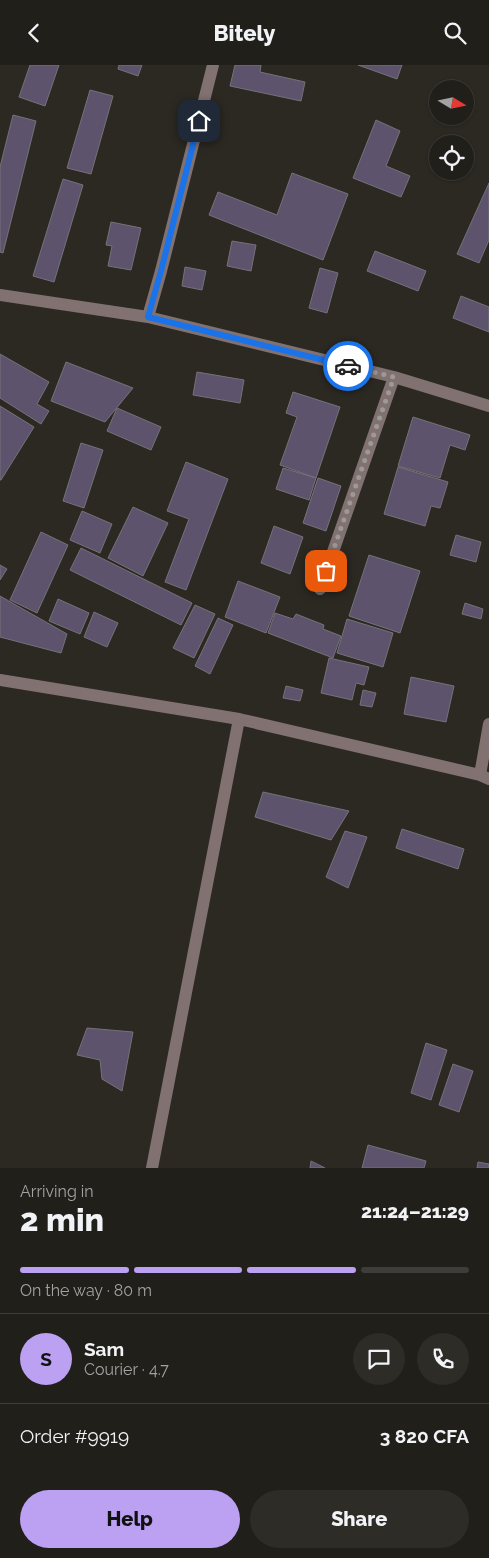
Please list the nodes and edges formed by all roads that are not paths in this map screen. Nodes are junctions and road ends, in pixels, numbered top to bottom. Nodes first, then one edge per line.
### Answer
1 (213, 65) edge
2 (0, 295) edge
3 (148, 317) junction
4 (394, 377) junction
5 (489, 406) edge
6 (320, 589) dead end
7 (0, 680) edge
8 (239, 719) junction
9 (489, 724) edge
10 (485, 777) edge
11 (152, 1168) edge

1 - 3 street
2 - 3 street
3 - 4 street
4 - 5 street
4 - 6 street
7 - 8 street
8 - 10 street
8 - 11 street
9 - 10 street

